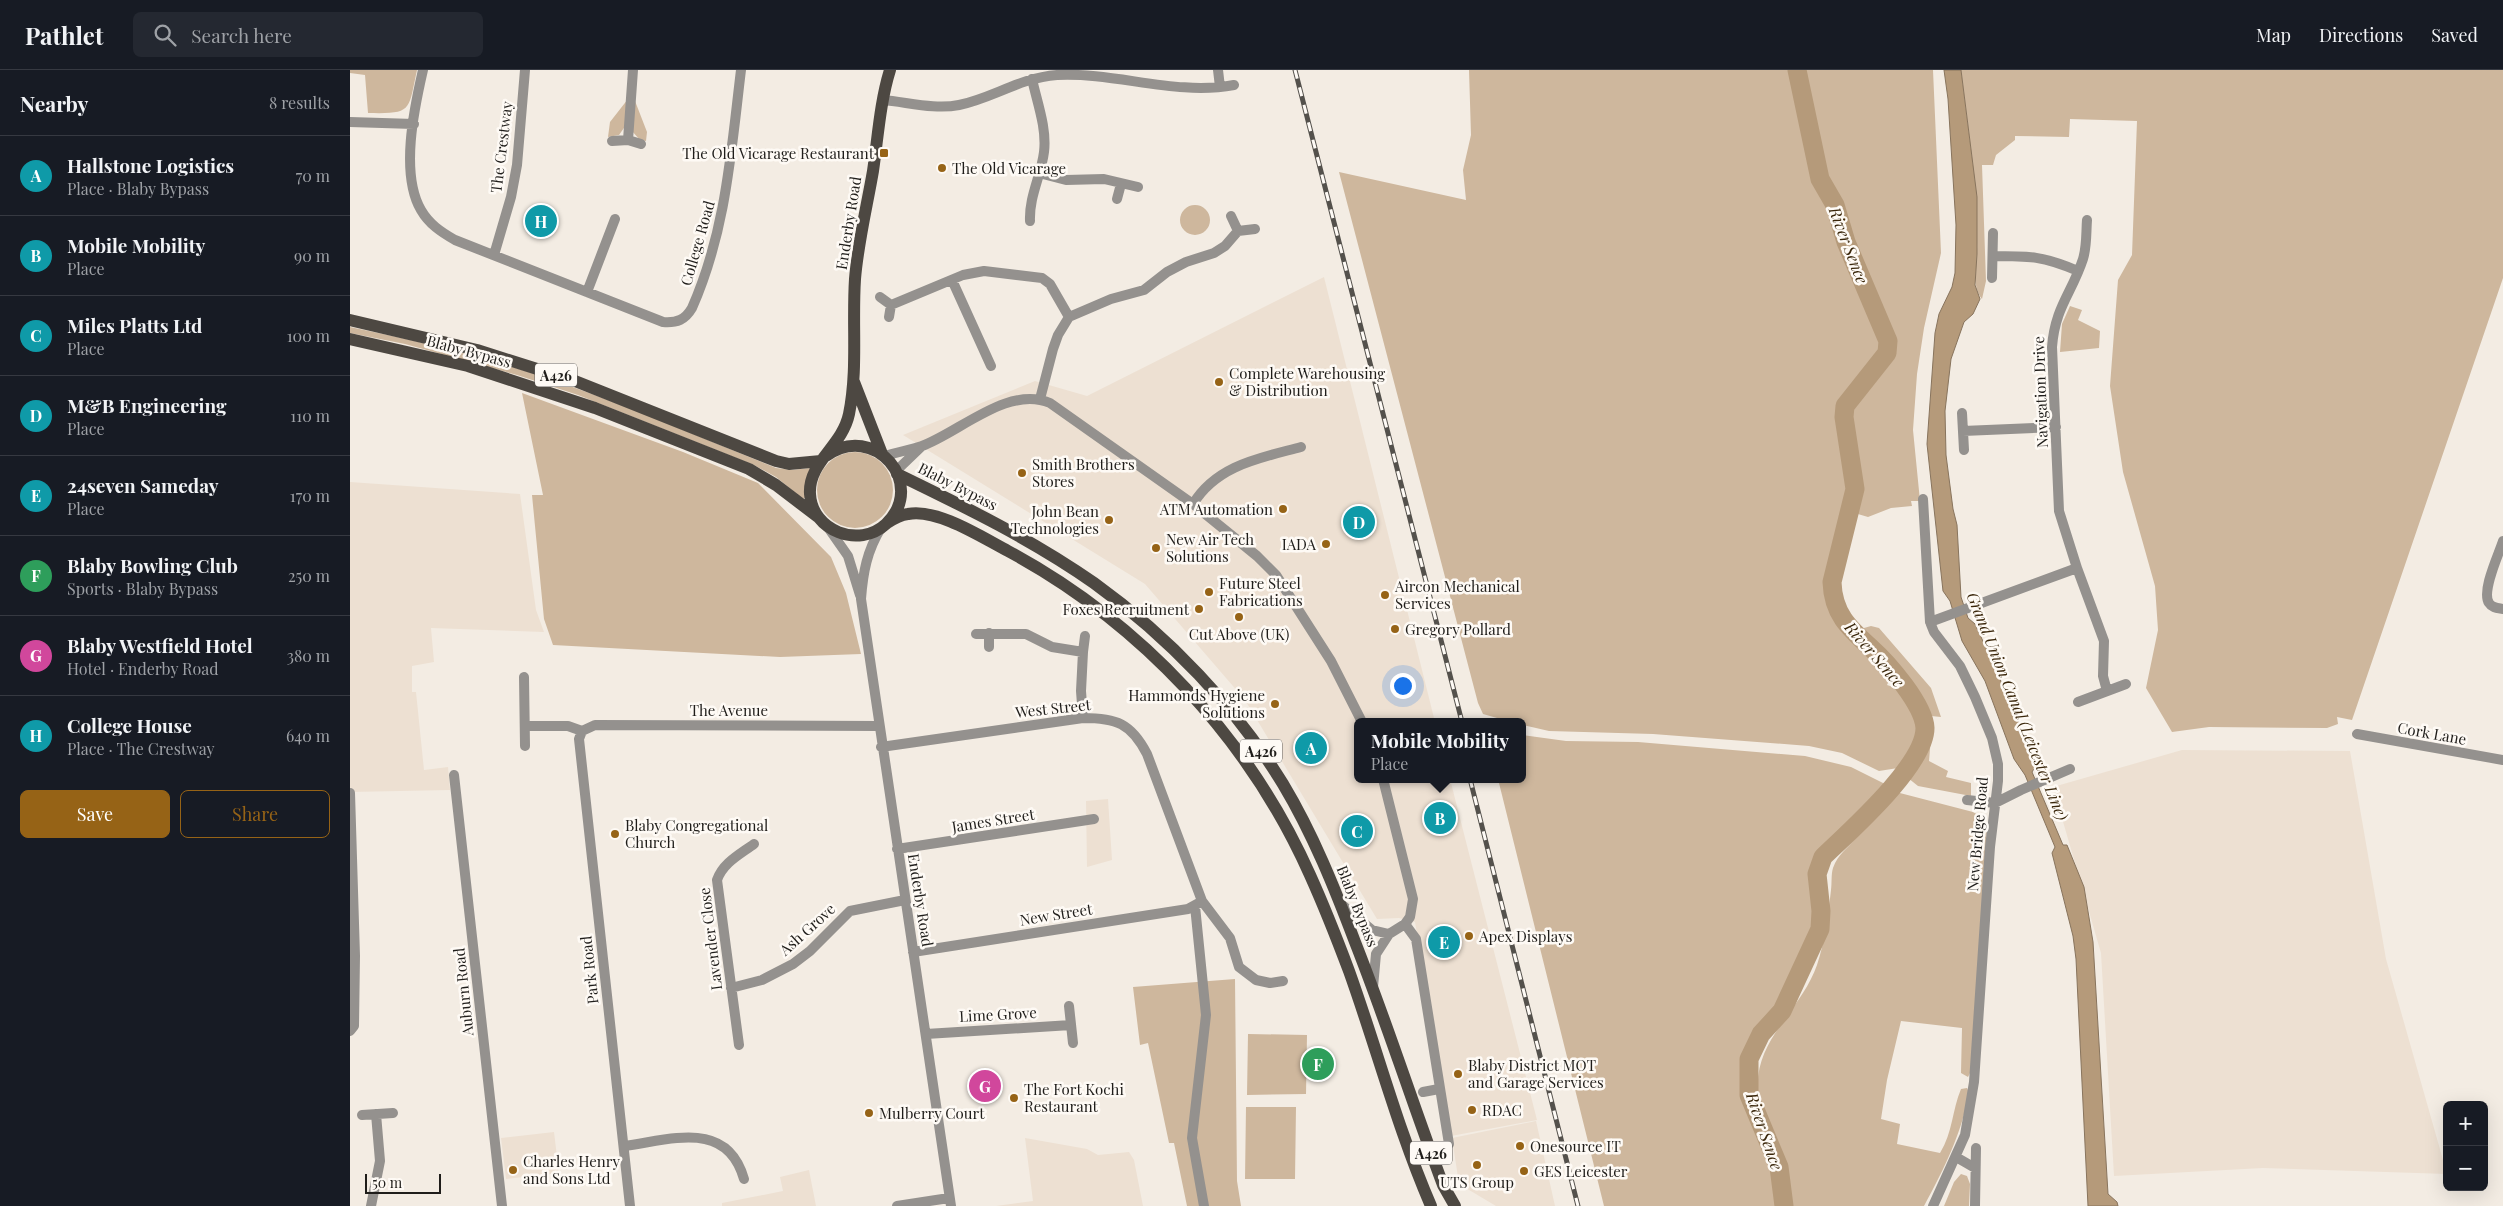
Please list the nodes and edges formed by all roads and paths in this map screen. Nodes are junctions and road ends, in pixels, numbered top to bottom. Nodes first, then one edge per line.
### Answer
1 (423, 70) edge
2 (525, 70) edge
3 (633, 70) edge
4 (741, 70) edge
5 (890, 70) edge
6 (1218, 70) edge
7 (1093, 72) edge
8 (1032, 79) junction
9 (1234, 85) dead end
10 (1220, 87) junction
11 (883, 100) junction
12 (350, 122) edge
13 (414, 124) junction
14 (628, 140) junction
15 (612, 141) dead end
16 (641, 144) dead end
17 (1039, 173) junction
18 (1121, 184) junction
19 (1138, 187) dead end
20 (1117, 199) dead end
21 (1231, 216) dead end
22 (615, 219) dead end
23 (2086, 220) dead end
24 (1030, 221) dead end
25 (1255, 229) dead end
26 (1238, 231) junction
27 (1993, 233) dead end
28 (494, 255) junction
29 (1993, 256) junction
30 (2078, 271) junction
31 (1992, 278) dead end
32 (952, 280) junction
33 (587, 292) junction
34 (880, 297) dead end
35 (891, 305) junction
36 (888, 317) dead end
37 (1069, 317) junction
38 (350, 320) edge
39 (350, 339) edge
40 (991, 366) dead end
41 (854, 382) junction
42 (1040, 399) junction
43 (1962, 413) dead end
44 (2056, 427) junction
45 (1963, 431) junction
46 (922, 446) junction
47 (1301, 447) dead end
48 (1964, 450) dead end
49 (883, 455) junction
50 (824, 459) junction
51 (897, 473) junction
52 (1923, 499) dead end
53 (1193, 504) junction
54 (823, 522) junction
55 (884, 526) junction
56 (2503, 541) edge
57 (2077, 568) junction
58 (861, 599) junction
59 (2503, 609) edge
60 (1930, 622) junction
61 (976, 634) dead end
62 (989, 634) junction
63 (1085, 636) dead end
64 (989, 647) dead end
65 (1083, 652) junction
66 (524, 677) dead end
67 (2126, 684) dead end
68 (2108, 690) junction
69 (2078, 702) dead end
70 (1083, 718) junction
71 (1360, 718) edge
72 (525, 726) junction
73 (878, 726) junction
74 (582, 731) junction
75 (2357, 734) dead end
76 (525, 746) dead end
77 (881, 747) junction
78 (2503, 760) edge
79 (2070, 769) dead end
80 (454, 775) dead end
81 (1384, 783) edge
82 (350, 793) edge
83 (1967, 800) dead end
84 (1995, 804) junction
85 (1094, 819) dead end
86 (754, 844) dead end
87 (896, 850) junction
88 (351, 851) edge
89 (905, 900) junction
90 (1340, 903) junction
91 (1198, 904) junction
92 (1405, 924) junction
93 (1389, 934) junction
94 (913, 952) junction
95 (352, 957) edge
96 (1283, 981) dead end
97 (1373, 987) junction
98 (731, 988) junction
99 (1069, 1006) dead end
100 (1071, 1025) junction
101 (350, 1031) edge
102 (926, 1034) junction
103 (1073, 1043) dead end
104 (739, 1046) dead end
105 (1439, 1089) junction
106 (1423, 1092) dead end
107 (393, 1113) dead end
108 (376, 1114) junction
109 (362, 1115) dead end
110 (1449, 1144) dead end
111 (624, 1146) junction
112 (1976, 1148) dead end
113 (1956, 1157) junction
114 (1975, 1168) junction
115 (744, 1179) dead end
116 (950, 1202) edge
117 (371, 1206) edge
118 (502, 1206) edge
119 (630, 1206) edge
120 (897, 1206) edge
121 (1204, 1206) edge
122 (1431, 1206) edge
123 (1455, 1206) edge
124 (1933, 1206) edge
125 (1975, 1206) edge

1 - 13 street, College Road
2 - 28 street, The Crestway
3 - 14 street
4 - 33 street, College Road
5 - 11 main road, Enderby Road
6 - 10 street
7 - 8 street
7 - 10 street
8 - 11 street
8 - 17 street
9 - 10 street
11 - 41 main road, Enderby Road
12 - 13 street
13 - 28 street, College Road
14 - 15 street
14 - 16 street
17 - 18 street
17 - 24 street
18 - 19 street
18 - 20 street
21 - 26 street
22 - 33 street
23 - 30 street, Navigation Drive
25 - 26 street
26 - 37 street
27 - 29 street
28 - 33 street, College Road
29 - 30 street
29 - 31 street
30 - 44 street, Navigation Drive
32 - 35 street
32 - 37 street
32 - 40 street
34 - 35 street
35 - 36 street
37 - 42 street
38 - 50 main road, Blaby Bypass / A426
39 - 54 main road, Blaby Bypass / A426
41 - 49 main road
41 - 50 main road
42 - 46 street
42 - 53 street
43 - 45 street
44 - 45 street
44 - 57 street, Navigation Drive
45 - 48 street
46 - 49 street
46 - 51 street
47 - 53 street
49 - 50 main road
49 - 51 main road
50 - 54 main road
51 - 55 main road
51 - 90 main road, Blaby Bypass / A426
52 - 60 street, New Bridge Road
53 - 71 street
54 - 55 main road
54 - 58 street, Enderby Road
55 - 58 street, Enderby Road
55 - 122 main road, A426
56 - 59 street
57 - 60 street
57 - 68 street, Navigation Drive
58 - 73 street, Enderby Road
60 - 84 street, New Bridge Road
61 - 62 street
62 - 64 street
62 - 65 street
63 - 65 street
65 - 70 street
66 - 72 street
67 - 68 street
68 - 69 street
70 - 77 street, West Street
70 - 91 street, West Street
72 - 74 street
72 - 76 street
73 - 74 street, The Avenue
73 - 77 street, Enderby Road
74 - 111 street, Park Road
75 - 78 street, Cork Lane
77 - 87 street, Enderby Road
79 - 84 street
80 - 118 street, Auburn Road
81 - 92 street
82 - 88 street
83 - 84 street
84 - 113 street, New Bridge Road
85 - 87 street, James Street
86 - 98 street, Lavender Close
87 - 89 street, Enderby Road
88 - 95 street
89 - 94 street, Enderby Road
89 - 98 street, Ash Grove
90 - 93 street
90 - 97 main road, Blaby Bypass / A426
91 - 94 street, New Street
91 - 96 street
91 - 121 street
92 - 93 street
92 - 105 street
93 - 97 street
94 - 102 street, Enderby Road
95 - 101 street
97 - 123 main road, Blaby Bypass / A426
98 - 104 street, Lavender Close
99 - 100 street
100 - 102 street, Lime Grove
100 - 103 street
102 - 116 street, Enderby Road
105 - 106 street
105 - 110 street
107 - 108 street
108 - 109 street
108 - 117 street
111 - 115 street
111 - 119 street, Park Road
112 - 114 street
113 - 114 street
113 - 124 street, New Bridge Road
114 - 125 street
116 - 120 street

